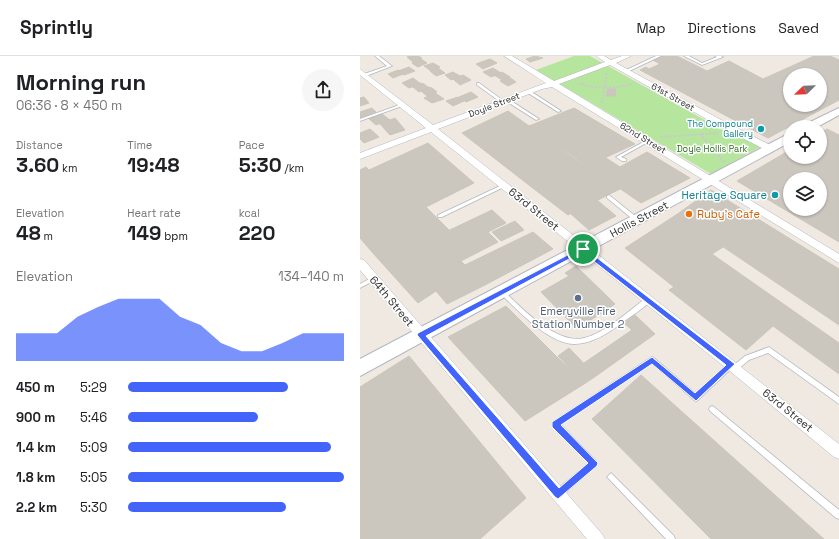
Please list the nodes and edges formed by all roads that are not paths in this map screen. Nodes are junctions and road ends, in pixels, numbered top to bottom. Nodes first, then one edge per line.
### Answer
1 (377, 56) edge
2 (507, 56) edge
3 (599, 56) edge
4 (628, 56) edge
5 (659, 56) edge
6 (686, 56) edge
7 (721, 56) edge
8 (609, 66) junction
9 (626, 71) junction
10 (362, 73) edge
11 (478, 84) dead end
12 (553, 84) junction
13 (529, 92) junction
14 (505, 101) junction
15 (403, 105) junction
16 (839, 110) edge
17 (559, 111) dead end
18 (537, 119) dead end
19 (360, 120) edge
20 (821, 120) edge
21 (432, 128) junction
22 (651, 139) junction
23 (783, 141) edge
24 (769, 148) junction
25 (360, 156) edge
26 (624, 160) dead end
27 (711, 180) junction
28 (504, 186) junction
29 (608, 197) dead end
30 (440, 216) dead end
31 (637, 220) junction
32 (583, 249) junction
33 (839, 259) edge
34 (360, 263) edge
35 (373, 279) junction
36 (360, 286) edge
37 (501, 292) junction
38 (648, 300) junction
39 (421, 335) junction
40 (733, 366) junction
41 (360, 368) edge
42 (839, 401) edge
43 (712, 409) dead end
44 (839, 452) edge
45 (611, 477) dead end
46 (558, 494) junction
47 (839, 515) edge
48 (597, 539) edge
49 (671, 539) edge

1 - 10 lane
2 - 12 street, 62nd Street
3 - 8 street, 61st Street
4 - 8 street, Doyle Street
5 - 9 lane
6 - 7 lane
8 - 9 street, 61st Street
8 - 12 street, Doyle Street
9 - 24 street, 61st Street
10 - 15 street, 63rd Street
11 - 14 lane
12 - 13 street, Doyle Street
12 - 22 street, 62nd Street
13 - 14 street, Doyle Street
13 - 17 lane
14 - 18 lane
14 - 21 street, Doyle Street
15 - 19 lane
15 - 21 street, 63rd Street
16 - 20 street
21 - 25 street, Doyle Street
21 - 28 street, 63rd Street
22 - 26 lane
22 - 27 street, 62nd Street
23 - 24 street, Hollis Street
24 - 27 street, Hollis Street
27 - 31 street, Hollis Street
27 - 33 street, 62nd Street
28 - 30 lane
28 - 32 street, 63rd Street
29 - 31 lane
31 - 32 street, Hollis Street
32 - 37 street, Hollis Street
32 - 38 street, 63rd Street
34 - 35 street, 64th Street
35 - 36 lane
35 - 39 street, 64th Street
37 - 38 lane
37 - 39 street, Hollis Street
38 - 40 street, 63rd Street
39 - 41 street, Hollis Street
39 - 46 street, 64th Street
40 - 42 lane
40 - 44 street, 63rd Street
40 - 46 lane
43 - 47 lane
45 - 49 lane
46 - 48 street, 64th Street

